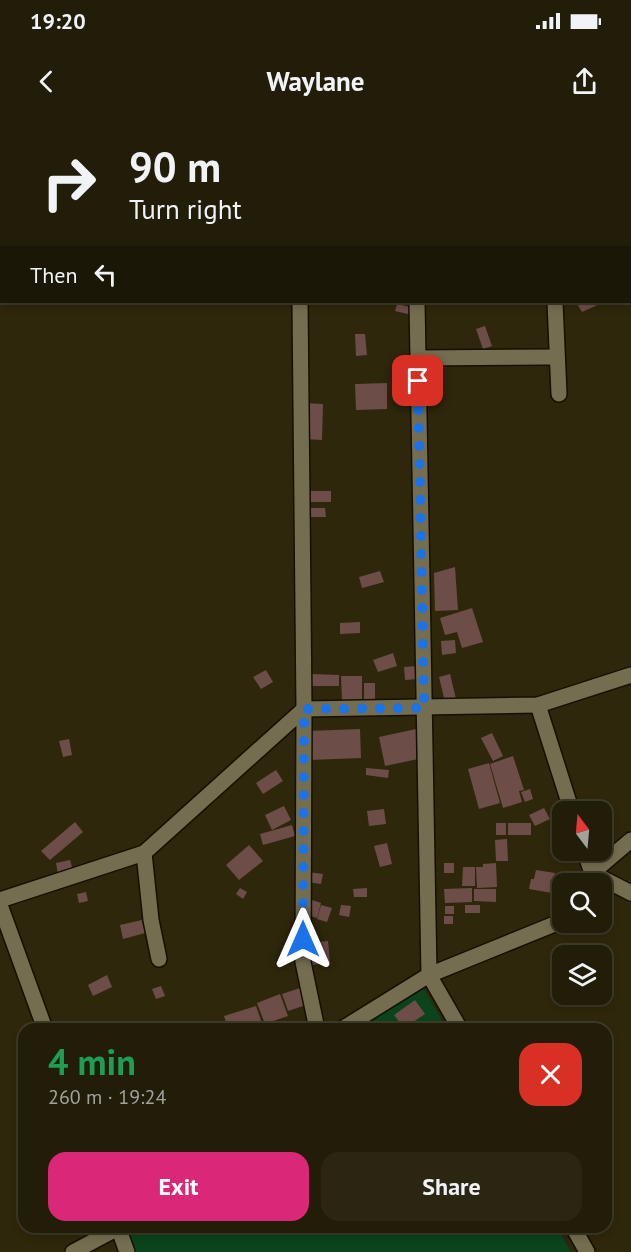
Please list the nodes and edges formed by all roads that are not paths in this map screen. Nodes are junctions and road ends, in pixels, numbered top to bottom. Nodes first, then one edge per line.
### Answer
1 (300, 303) edge
2 (417, 303) edge
3 (555, 303) edge
4 (557, 357) junction
5 (418, 358) junction
6 (558, 394) dead end
7 (631, 675) edge
8 (538, 705) junction
9 (424, 708) junction
10 (304, 709) junction
11 (569, 801) edge
12 (631, 840) edge
13 (144, 852) junction
14 (595, 873) edge
15 (612, 886) edge
16 (631, 893) edge
17 (0, 900) edge
18 (0, 905) edge
19 (552, 925) edge
20 (4, 929) edge
21 (159, 959) dead end
22 (429, 975) junction
23 (43, 1023) edge
24 (316, 1023) edge
25 (352, 1023) edge
26 (457, 1023) edge
27 (109, 1233) edge
28 (120, 1233) edge
29 (576, 1233) edge
30 (73, 1252) edge
31 (127, 1252) edge
32 (587, 1252) edge

1 - 10 street
2 - 5 street
3 - 4 street
4 - 5 street
4 - 6 street
5 - 9 street
7 - 8 street
8 - 9 street
8 - 11 street
9 - 10 street
9 - 22 street
10 - 13 street
10 - 24 street
12 - 14 street
13 - 17 street
13 - 21 street
15 - 16 street
18 - 20 street
19 - 22 street
20 - 23 street
22 - 25 street
22 - 26 street
27 - 30 street
28 - 31 street
29 - 32 street

